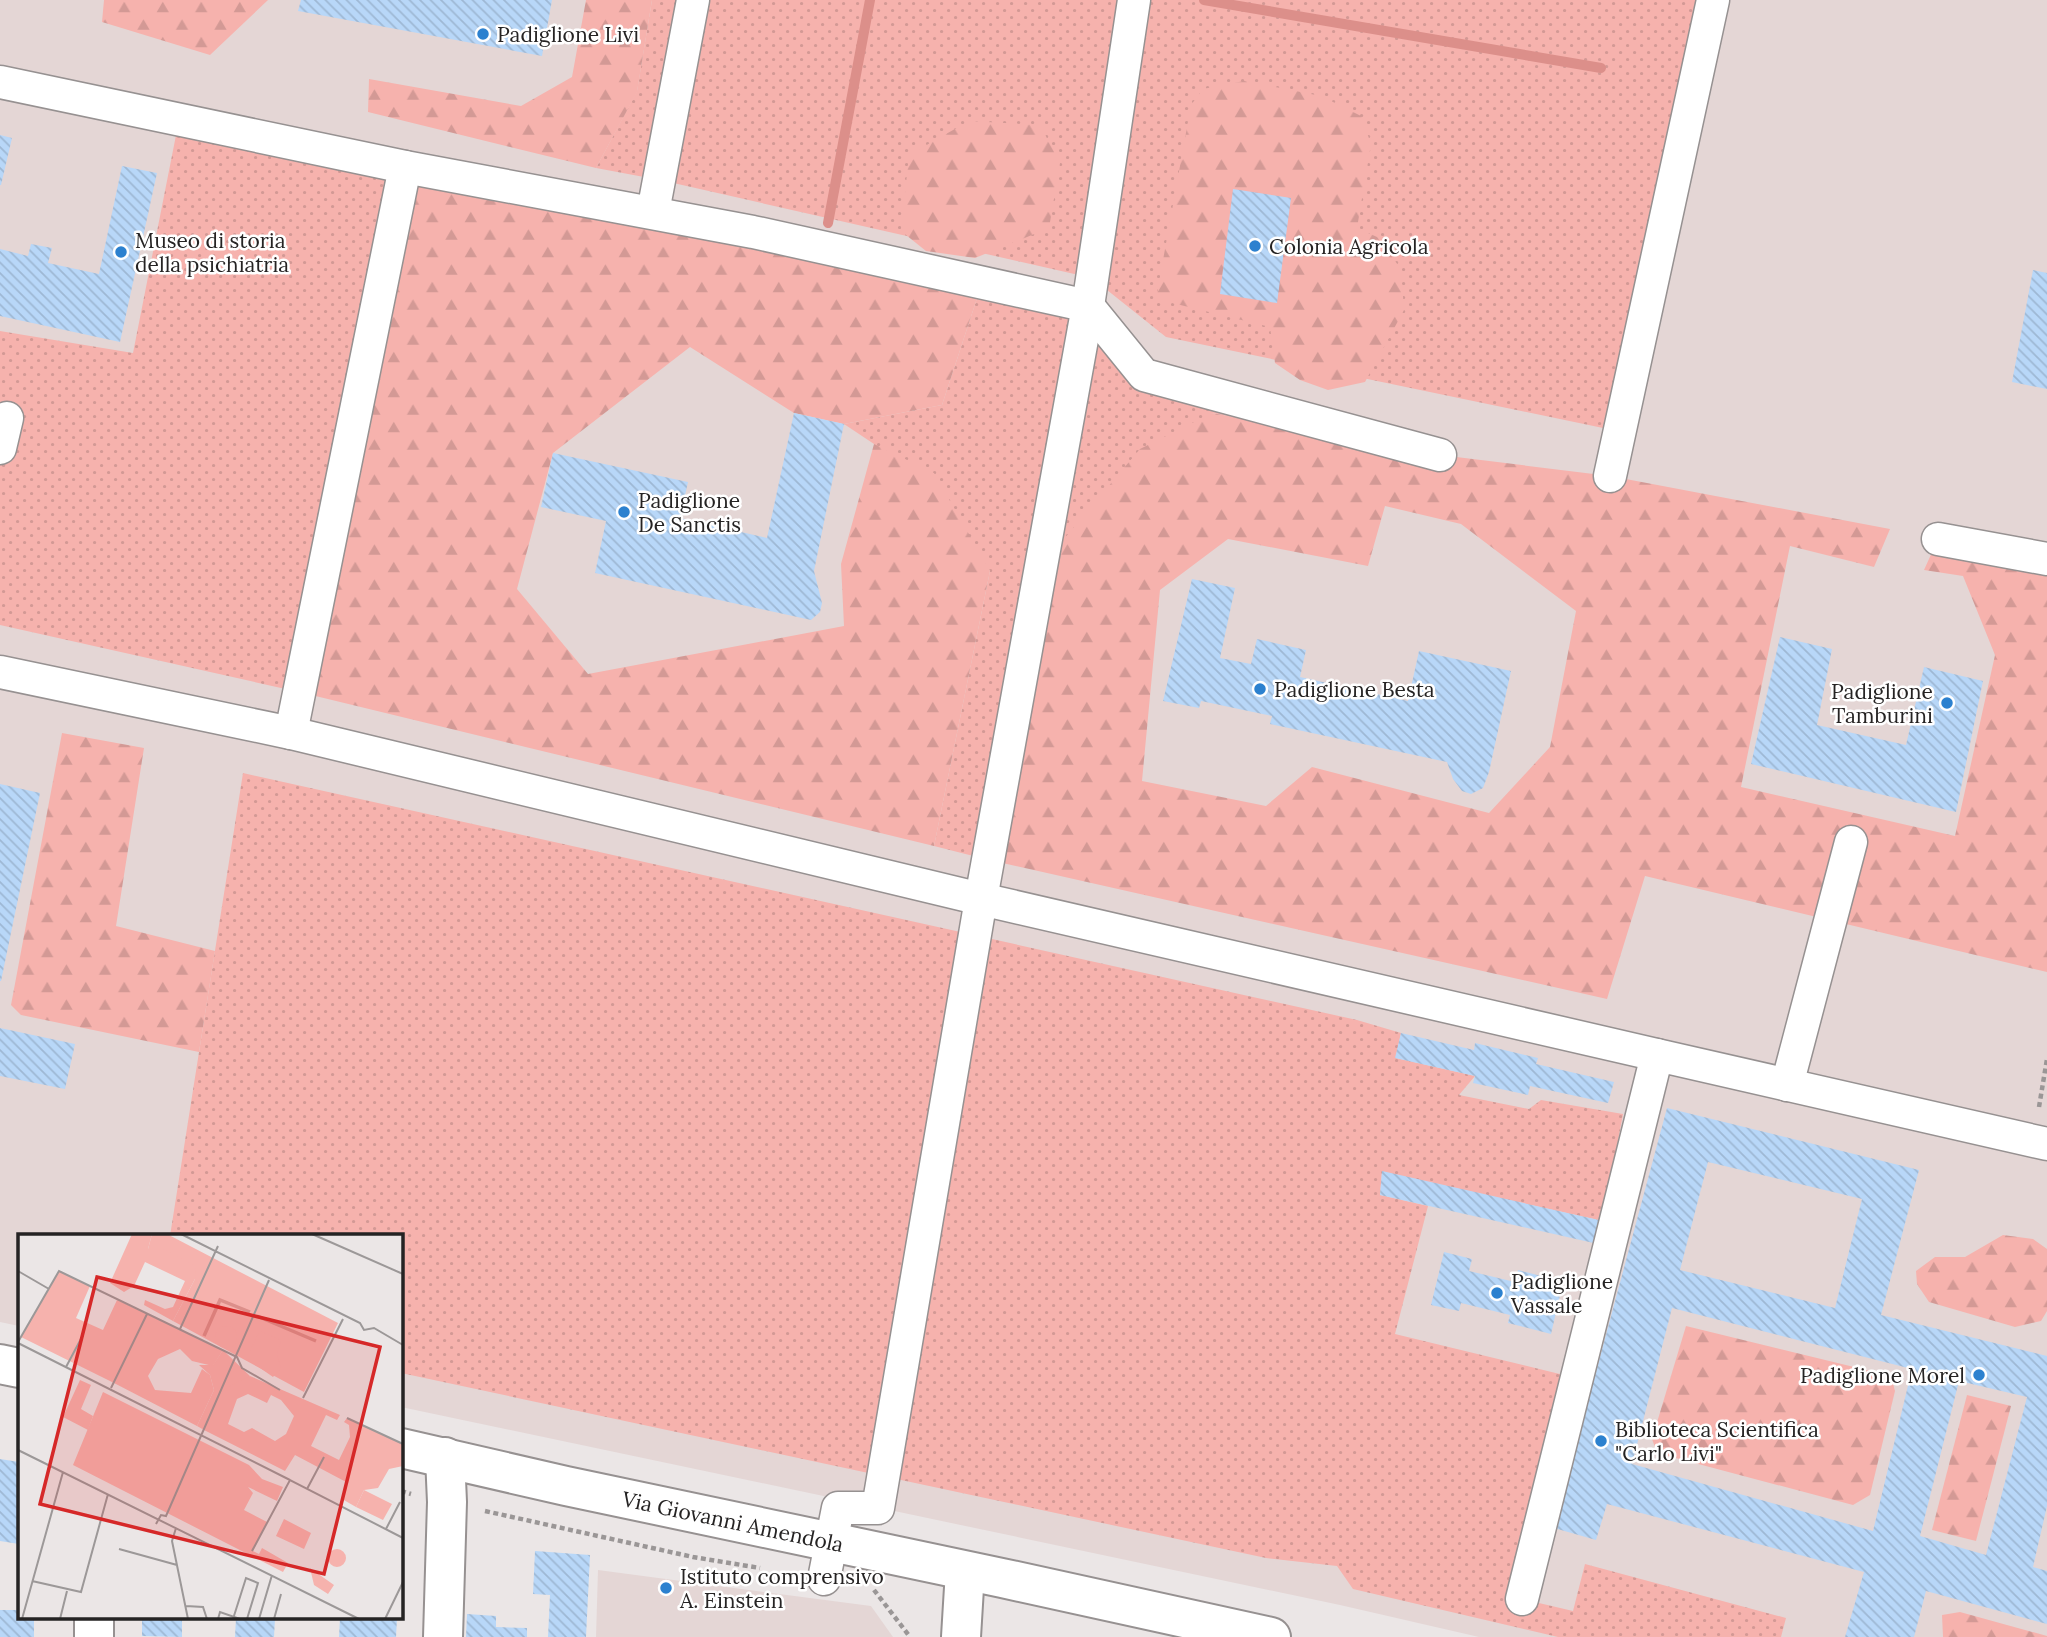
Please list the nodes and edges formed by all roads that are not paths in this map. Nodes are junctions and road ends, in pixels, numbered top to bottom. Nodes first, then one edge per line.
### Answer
1 (693, 0) edge
2 (1134, 0) edge
3 (1713, 0) edge
4 (0, 82) edge
5 (405, 167) junction
6 (653, 212) junction
7 (1088, 306) junction
8 (1440, 455) dead end
9 (1610, 476) dead end
10 (1938, 538) dead end
11 (2047, 559) edge
12 (0, 672) edge
13 (290, 733) junction
14 (1851, 842) dead end
15 (981, 899) junction
16 (1657, 1055) junction
17 (1787, 1084) junction
18 (2040, 1142) edge
19 (0, 1364) edge
20 (18, 1368) edge
21 (402, 1448) edge
22 (445, 1457) junction
23 (832, 1542) junction
24 (965, 1571) junction
25 (824, 1579) road end
26 (1521, 1599) dead end
27 (443, 1637) edge
28 (961, 1637) edge
29 (1271, 1637) edge

1 - 6 street
2 - 7 street
3 - 9 street
4 - 5 street
5 - 6 street
5 - 13 street
6 - 7 street
7 - 8 street
7 - 15 street
10 - 11 street
12 - 13 street
13 - 15 street
14 - 17 street
15 - 16 street
15 - 23 street
16 - 17 street
16 - 26 street
17 - 18 street
19 - 20 main road
21 - 22 main road, Via Giovanni Amendola
22 - 23 main road, Via Giovanni Amendola
22 - 27 main road
23 - 24 main road, Via Giovanni Amendola
23 - 25 street
24 - 28 main road
24 - 29 main road, Via Giovanni Amendola

